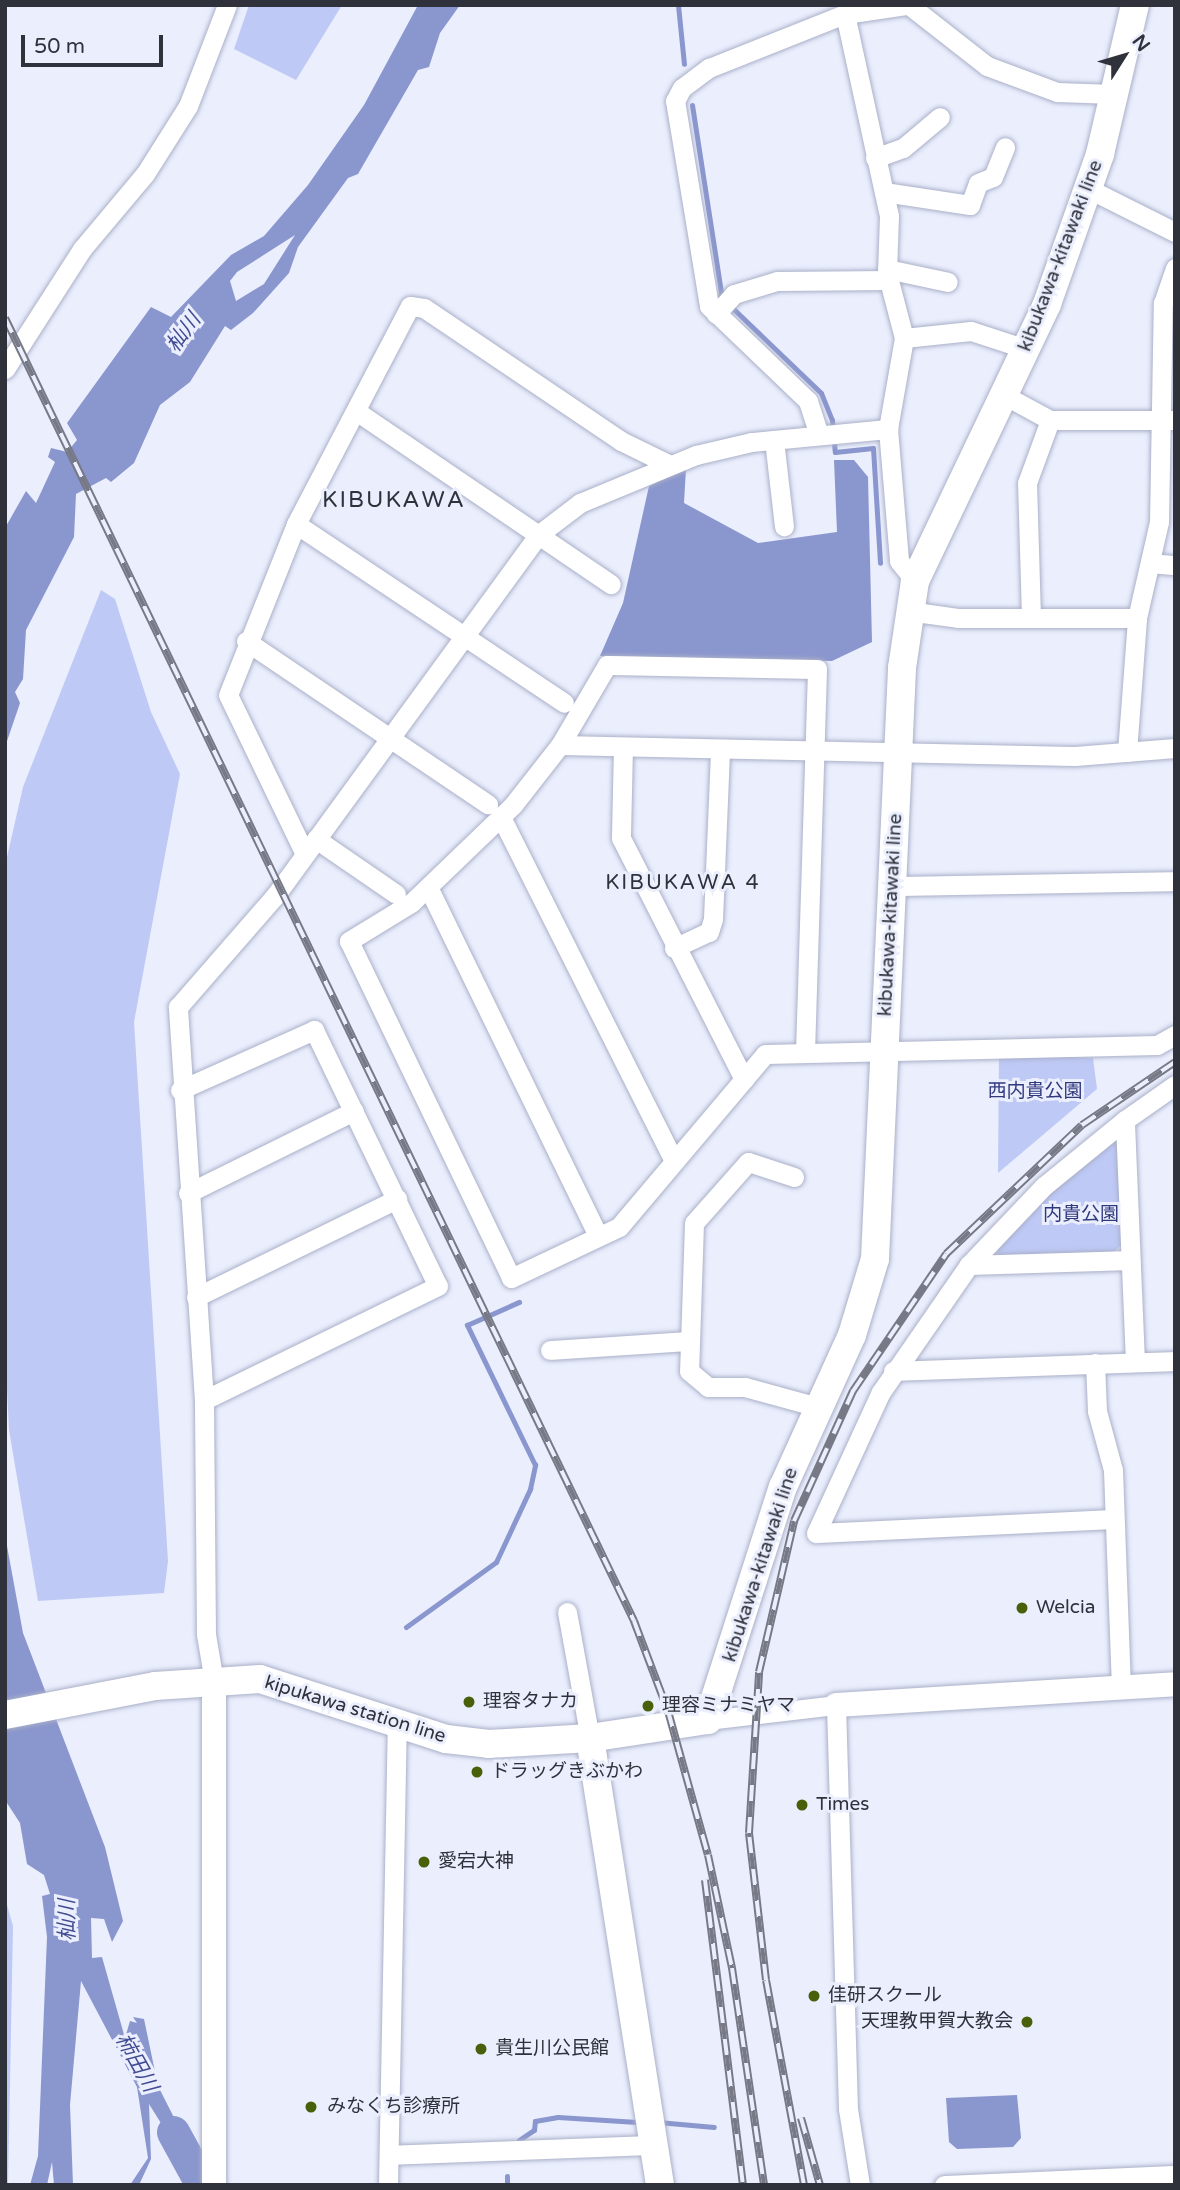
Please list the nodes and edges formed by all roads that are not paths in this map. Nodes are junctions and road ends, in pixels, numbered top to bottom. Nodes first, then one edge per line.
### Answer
1 (227, 5) edge
2 (908, 5) edge
3 (1135, 5) edge
4 (845, 14) junction
5 (1114, 94) junction
6 (940, 117) dead end
7 (1005, 148) dead end
8 (875, 158) junction
9 (1089, 189) junction
10 (884, 192) junction
11 (1175, 232) edge
12 (888, 274) junction
13 (1173, 277) edge
14 (948, 282) dead end
15 (716, 314) junction
16 (904, 338) junction
17 (1026, 349) junction
18 (5, 369) edge
19 (1004, 395) junction
20 (356, 411) junction
21 (1050, 420) junction
22 (1168, 420) edge
23 (888, 429) junction
24 (829, 434) junction
25 (774, 440) junction
26 (668, 464) junction
27 (296, 524) junction
28 (784, 526) dead end
29 (538, 535) junction
30 (1150, 563) junction
31 (1175, 565) edge
32 (915, 581) junction
33 (611, 584) dead end
34 (908, 611) junction
35 (1031, 617) junction
36 (1137, 618) junction
37 (464, 636) junction
38 (246, 640) junction
39 (564, 703) dead end
40 (389, 738) junction
41 (560, 745) junction
42 (623, 747) junction
43 (1175, 748) edge
44 (720, 749) junction
45 (814, 752) junction
46 (1127, 752) junction
47 (898, 755) junction
48 (494, 810) junction
49 (310, 845) junction
50 (1175, 881) edge
51 (894, 886) junction
52 (428, 887) junction
53 (396, 894) dead end
54 (674, 948) junction
55 (1175, 1035) edge
56 (885, 1048) junction
57 (805, 1052) junction
58 (744, 1079) junction
59 (1175, 1085) edge
60 (180, 1090) junction
61 (354, 1111) junction
62 (1125, 1120) junction
63 (674, 1161) junction
64 (794, 1177) dead end
65 (188, 1193) junction
66 (397, 1199) junction
67 (598, 1237) junction
68 (1130, 1259) junction
69 (969, 1265) junction
70 (196, 1297) junction
71 (690, 1341) junction
72 (550, 1350) dead end
73 (1175, 1361) edge
74 (1135, 1362) junction
75 (1096, 1363) junction
76 (893, 1371) junction
77 (204, 1400) junction
78 (818, 1407) junction
79 (1114, 1519) junction
80 (567, 1612) dead end
81 (202, 1683) junction
82 (1175, 1684) edge
83 (1121, 1687) junction
84 (836, 1705) junction
85 (5, 1715) edge
86 (708, 1720) junction
87 (397, 1724) junction
88 (590, 1738) junction
89 (654, 2145) junction
90 (389, 2155) junction
91 (1175, 2175) edge
92 (214, 2185) edge
93 (388, 2185) edge
94 (660, 2185) edge
95 (860, 2185) edge
96 (944, 2185) edge

1 - 18 street
2 - 4 street
2 - 5 street
3 - 5 main road, kibukawa-kitawaki line
4 - 8 street
4 - 15 street
5 - 9 main road, kibukawa-kitawaki line
6 - 8 street
7 - 10 street
8 - 10 street
9 - 11 street
9 - 17 main road, kibukawa-kitawaki line
10 - 12 street
12 - 14 street
12 - 15 street
12 - 16 street
13 - 22 street
15 - 24 street
16 - 17 street
16 - 23 street
17 - 19 main road, kibukawa-kitawaki line
19 - 21 street
19 - 32 main road, kibukawa-kitawaki line
20 - 26 street
20 - 27 street
20 - 29 street
21 - 22 street
21 - 35 street
22 - 30 street
23 - 24 street
23 - 32 street
24 - 25 street
25 - 26 street
25 - 28 street
26 - 29 street
27 - 37 street
27 - 38 street
29 - 33 street
29 - 37 street
30 - 31 street
30 - 36 street
32 - 34 main road, kibukawa-kitawaki line
34 - 35 street
34 - 47 main road, kibukawa-kitawaki line
35 - 36 street
36 - 46 street
37 - 39 street
37 - 40 street
38 - 40 street
38 - 49 street
40 - 48 street
40 - 49 street
41 - 42 street
41 - 45 street
41 - 48 street
42 - 44 street
42 - 54 street
43 - 46 street
44 - 45 street
44 - 54 street
45 - 47 street
45 - 57 street
46 - 47 street
47 - 51 main road, kibukawa-kitawaki line
48 - 52 street
48 - 63 street
49 - 53 street
49 - 60 street
50 - 51 street
51 - 56 main road, kibukawa-kitawaki line
52 - 67 street
52 - 67 street
54 - 58 street
55 - 56 street
56 - 57 street
56 - 78 main road, kibukawa-kitawaki line
57 - 58 street
58 - 63 street
59 - 62 street
60 - 61 street
60 - 65 street
61 - 65 street
61 - 66 street
62 - 68 street
62 - 69 street
63 - 67 street
64 - 71 street
65 - 70 street
66 - 70 street
66 - 77 street
68 - 69 street
68 - 74 street
69 - 76 street
70 - 77 street
71 - 72 street
71 - 78 street
73 - 74 street
74 - 75 street
75 - 76 street
75 - 79 street
76 - 79 street
77 - 81 street
78 - 86 main road, kibukawa-kitawaki line
79 - 83 street
80 - 88 street
81 - 85 main road, kipukawa station line
81 - 87 main road, kipukawa station line
81 - 92 street
82 - 83 street
83 - 84 street
84 - 86 street
84 - 95 street
86 - 88 main road
87 - 88 main road, kipukawa station line
87 - 90 street
88 - 89 main road
89 - 90 street
89 - 94 main road
90 - 93 street
91 - 96 street

